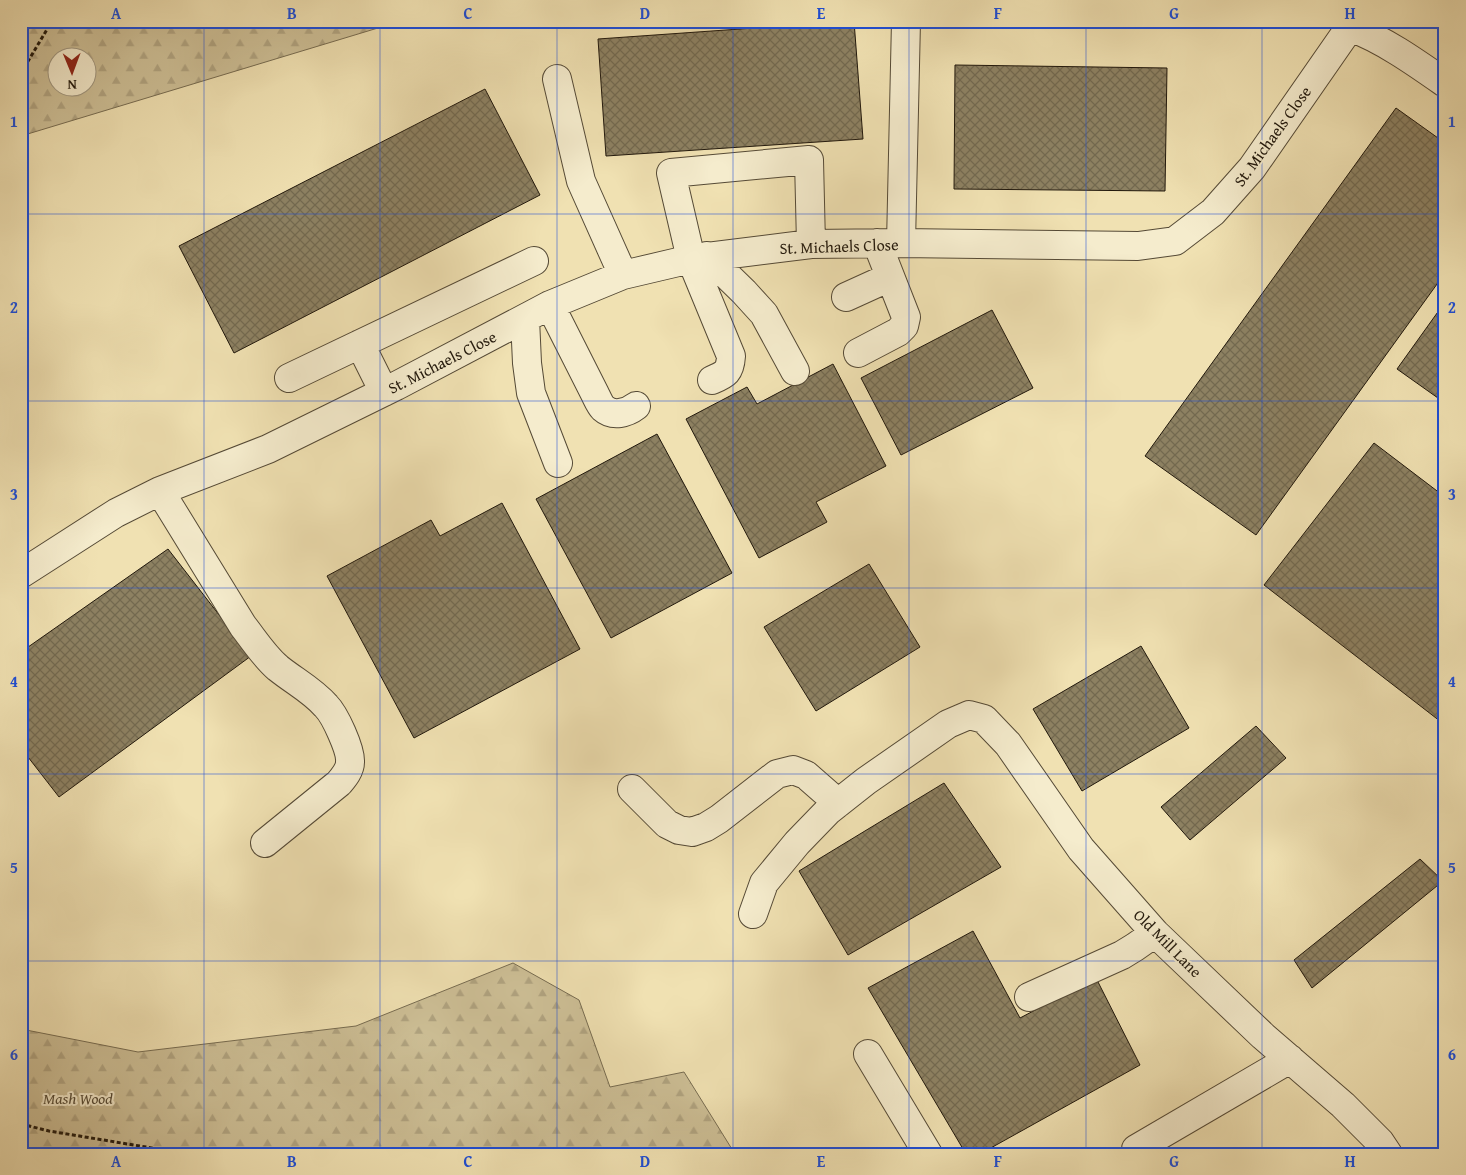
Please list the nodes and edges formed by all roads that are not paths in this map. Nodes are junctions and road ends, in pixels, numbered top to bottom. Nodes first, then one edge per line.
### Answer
1 (906, 21) edge
2 (1341, 24) edge
3 (557, 79) dead end
4 (1445, 83) edge
5 (889, 243) junction
6 (811, 244) junction
7 (699, 258) junction
8 (534, 261) dead end
9 (623, 275) junction
10 (890, 277) junction
11 (846, 297) dead end
12 (550, 305) junction
13 (525, 319) junction
14 (360, 344) junction
15 (858, 353) dead end
16 (795, 371) dead end
17 (289, 378) dead end
18 (712, 380) dead end
19 (384, 392) junction
20 (636, 406) dead end
21 (558, 463) dead end
22 (160, 491) junction
23 (21, 574) edge
24 (632, 789) dead end
25 (838, 803) junction
26 (265, 843) dead end
27 (753, 914) dead end
28 (1155, 932) junction
29 (1029, 998) dead end
30 (868, 1054) dead end
31 (1290, 1059) junction
32 (1133, 1152) edge
33 (928, 1154) edge
34 (1388, 1154) edge

1 - 5 street
2 - 4 street, St. Michaels Close
2 - 5 street, St. Michaels Close
3 - 9 street
5 - 6 street, St. Michaels Close
5 - 10 street
6 - 7 street, St. Michaels Close
6 - 7 street
7 - 9 street, St. Michaels Close
7 - 16 street
7 - 18 street
8 - 14 street
9 - 12 street, St. Michaels Close
10 - 11 street
10 - 15 street
12 - 13 street, St. Michaels Close
12 - 20 street
13 - 19 street, St. Michaels Close
13 - 21 street
14 - 17 street
14 - 19 street
19 - 22 street, St. Michaels Close
22 - 23 street, St. Michaels Close
22 - 26 street
24 - 25 street
25 - 27 street
25 - 28 street, Old Mill Lane
28 - 29 street
28 - 31 street, Old Mill Lane
30 - 33 street
31 - 32 street
31 - 34 street, Old Mill Lane

